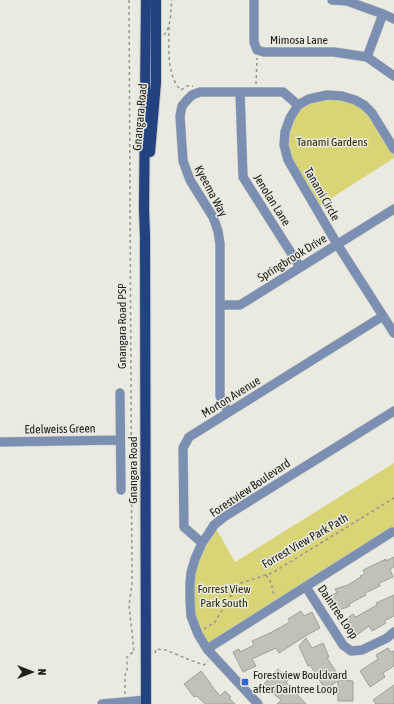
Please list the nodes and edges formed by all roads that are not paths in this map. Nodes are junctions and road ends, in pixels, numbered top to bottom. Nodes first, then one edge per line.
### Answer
1 (146, 0) edge
2 (156, 0) edge
3 (254, 0) edge
4 (332, 0) edge
5 (383, 14) junction
6 (394, 19) edge
7 (367, 57) junction
8 (394, 76) edge
9 (240, 92) junction
10 (298, 105) junction
11 (394, 149) edge
12 (394, 209) edge
13 (145, 236) junction
14 (338, 244) junction
15 (300, 267) junction
16 (220, 305) junction
17 (383, 316) junction
18 (394, 333) edge
19 (120, 393) dead end
20 (394, 411) edge
21 (228, 412) junction
22 (120, 440) junction
23 (0, 442) edge
24 (121, 490) dead end
25 (394, 532) edge
26 (202, 543) junction
27 (306, 587) junction
28 (394, 632) edge
29 (207, 649) junction
30 (146, 702) edge
31 (102, 704) edge
32 (258, 704) edge

1 - 13 main road, Gnangara Road
2 - 13 main road, Gnangara Road
3 - 7 street, Mimosa Lane
4 - 5 street
5 - 6 street
5 - 7 street
7 - 8 street, Mimosa Lane
9 - 10 street
9 - 15 street, Jenolan Lane
9 - 16 street, Kyeema Way
10 - 11 street
10 - 14 street, Tanami Circle
12 - 14 street, Springbrook Drive
13 - 30 main road, Gnangara Road
14 - 15 street, Springbrook Drive
14 - 17 street, Tanami Circle
15 - 16 street, Springbrook Drive
16 - 21 street, Kyeema Way
17 - 18 street, Tanami Circle
17 - 21 street, Morton Avenue
19 - 22 street
20 - 26 street, Forestview Boulevard
21 - 26 street, Morton Avenue
22 - 23 street, Edelweiss Green
22 - 24 street
25 - 27 street, Daintree Loop
26 - 29 street, Forestview Boulevard
27 - 28 street, Daintree Loop
27 - 29 street, Daintree Loop
29 - 32 street, Forestview Boulevard
30 - 31 street

